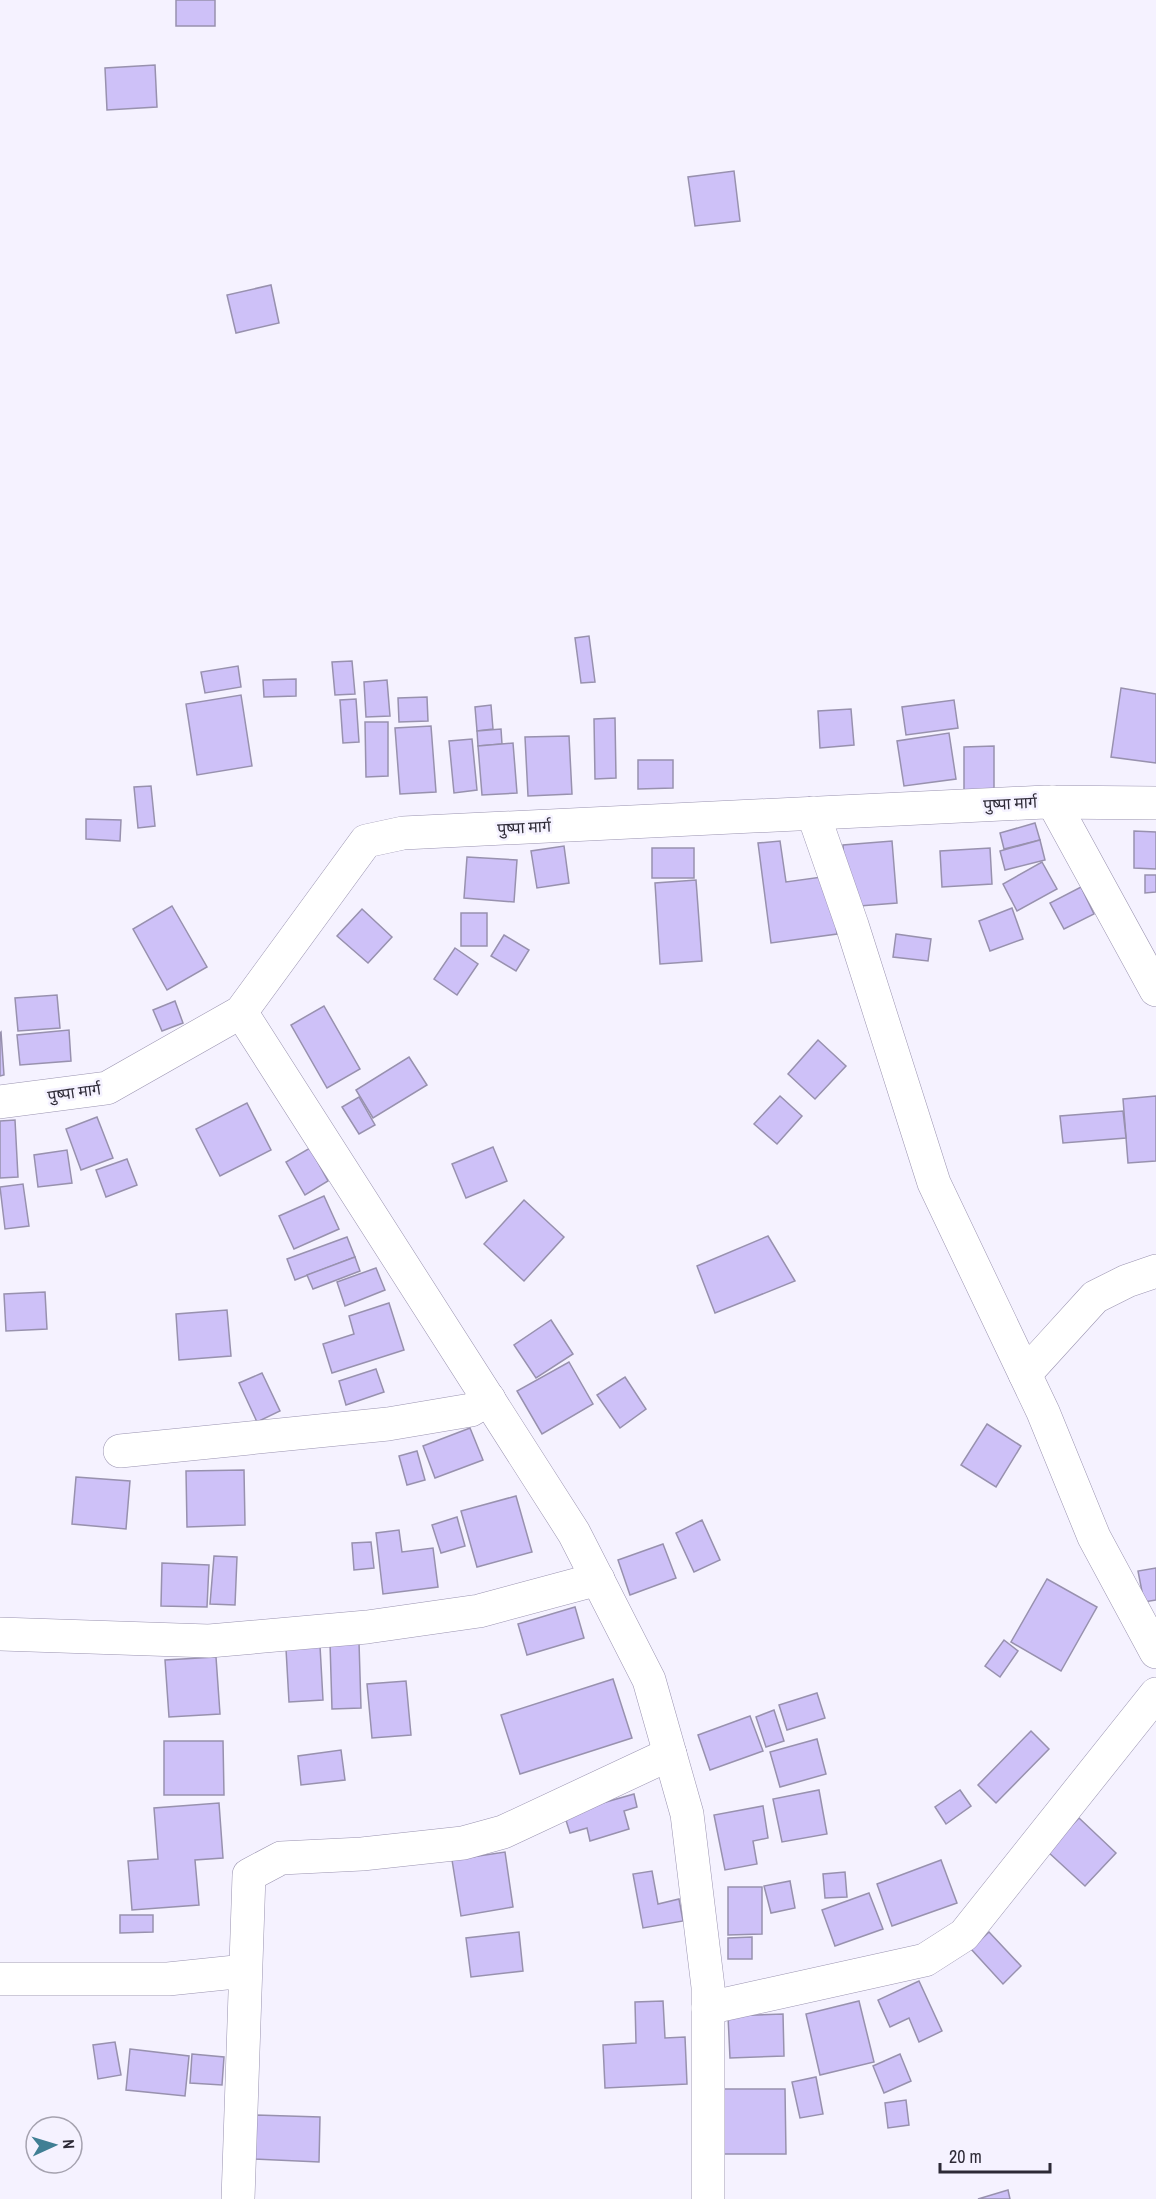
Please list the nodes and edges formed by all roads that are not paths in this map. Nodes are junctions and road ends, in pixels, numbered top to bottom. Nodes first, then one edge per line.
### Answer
1 (1053, 802) junction
2 (1156, 803) edge
3 (813, 813) junction
4 (1156, 990) edge
5 (241, 1012) junction
6 (0, 1102) edge
7 (1156, 1271) edge
8 (1025, 1374) junction
9 (489, 1399) junction
10 (120, 1451) dead end
11 (598, 1580) junction
12 (0, 1634) edge
13 (1156, 1652) edge
14 (1156, 1694) edge
15 (670, 1754) junction
16 (245, 1971) junction
17 (0, 1979) edge
18 (708, 2008) junction
19 (238, 2199) edge
20 (708, 2199) edge

1 - 2 street, पुष्पा मार्ग
1 - 3 street, पुष्पा मार्ग
1 - 4 street
3 - 5 street, पुष्पा मार्ग
3 - 8 street
5 - 6 street, पुष्पा मार्ग
5 - 9 street
7 - 8 street
8 - 13 street
9 - 10 street
9 - 11 street
11 - 12 street
11 - 15 street
14 - 18 street
15 - 16 street
15 - 18 street
16 - 17 street
16 - 19 street
18 - 20 street

